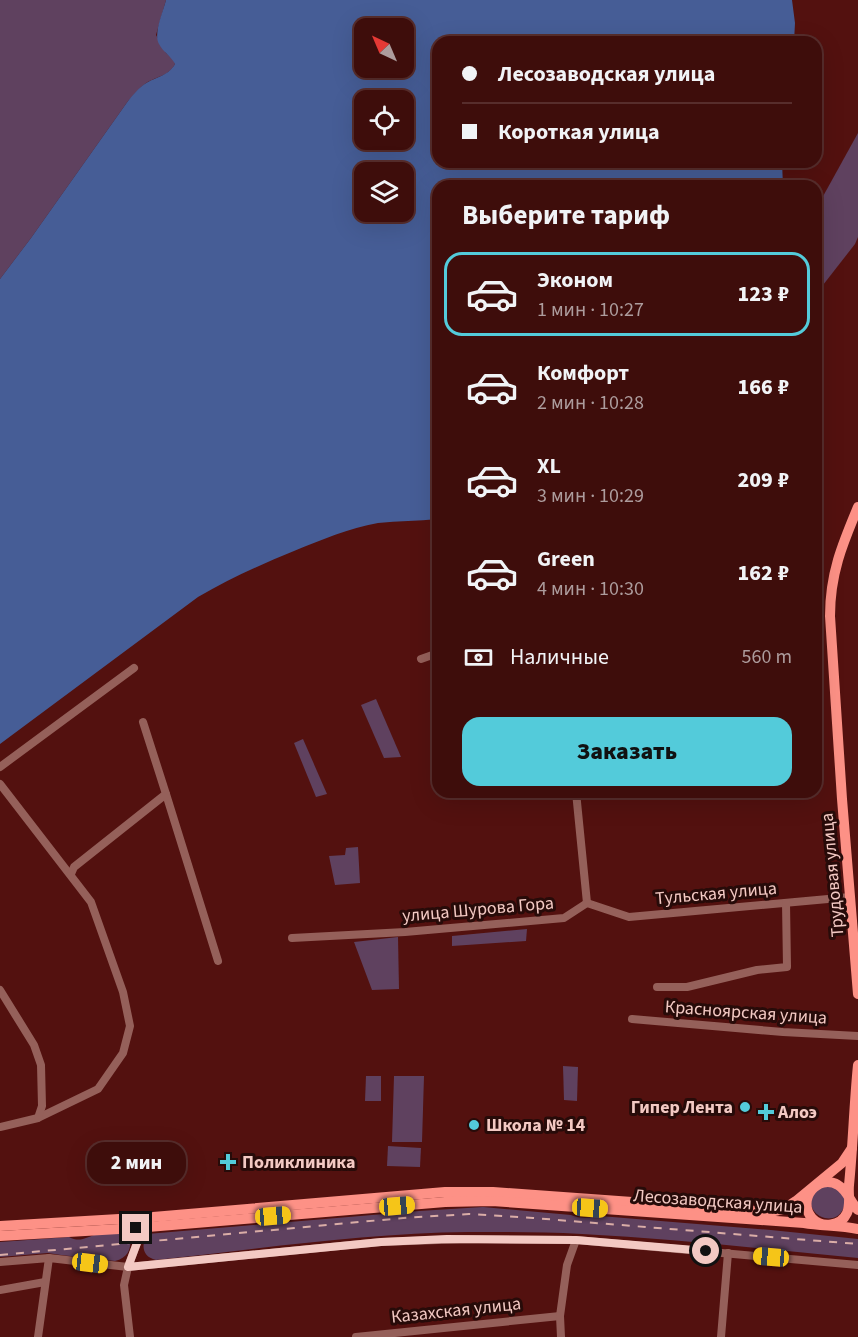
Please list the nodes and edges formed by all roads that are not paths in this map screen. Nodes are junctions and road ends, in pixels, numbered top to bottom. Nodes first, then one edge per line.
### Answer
1 (858, 507) edge
2 (432, 655) edge
3 (421, 659) dead end
4 (134, 668) dead end
5 (143, 722) dead end
6 (0, 767) edge
7 (0, 784) edge
8 (166, 794) junction
9 (577, 798) edge
10 (71, 874) junction
11 (850, 897) junction
12 (587, 903) junction
13 (786, 903) junction
14 (292, 938) dead end
15 (218, 961) dead end
16 (657, 987) dead end
17 (0, 990) edge
18 (858, 994) edge
19 (632, 1019) dead end
20 (858, 1036) edge
21 (858, 1065) edge
22 (38, 1118) junction
23 (0, 1127) edge
24 (852, 1148) junction
25 (814, 1188) junction
26 (848, 1197) junction
27 (858, 1210) edge
28 (827, 1225) junction
29 (136, 1228) junction
30 (858, 1228) edge
31 (1, 1229) edge
32 (576, 1240) junction
33 (728, 1253) junction
34 (49, 1258) junction
35 (0, 1262) edge
36 (858, 1265) edge
37 (128, 1267) junction
38 (45, 1282) junction
39 (0, 1290) edge
40 (560, 1316) junction
41 (38, 1337) edge
42 (130, 1337) edge
43 (356, 1337) edge
44 (561, 1337) edge
45 (721, 1337) edge

1 - 11 main road, Трудовая улица
2 - 3 street
4 - 6 street
5 - 8 street
7 - 10 street
8 - 10 street
8 - 15 street
9 - 12 street
10 - 22 street
11 - 13 street, Тульская улица
11 - 18 main road, Трудовая улица
12 - 13 street, Тульская улица
12 - 14 street, улица Шурова Гора
13 - 16 street
17 - 22 street
19 - 20 street, Красноярская улица
21 - 24 main road
22 - 23 street
24 - 25 main road
24 - 26 main road
25 - 26 main road
25 - 28 main road
25 - 31 main road, Лесозаводская улица
26 - 27 main road
26 - 28 main road
28 - 29 main road, Лесозаводская улица
28 - 30 main road, Лесозаводская улица
29 - 31 main road, Лесозаводская улица
29 - 37 street
32 - 33 street
32 - 37 street
32 - 40 street
33 - 36 street
33 - 45 street
34 - 35 street
34 - 37 street
34 - 38 street
37 - 42 street
38 - 39 street
38 - 41 street
40 - 43 street, Казахская улица
40 - 44 street

